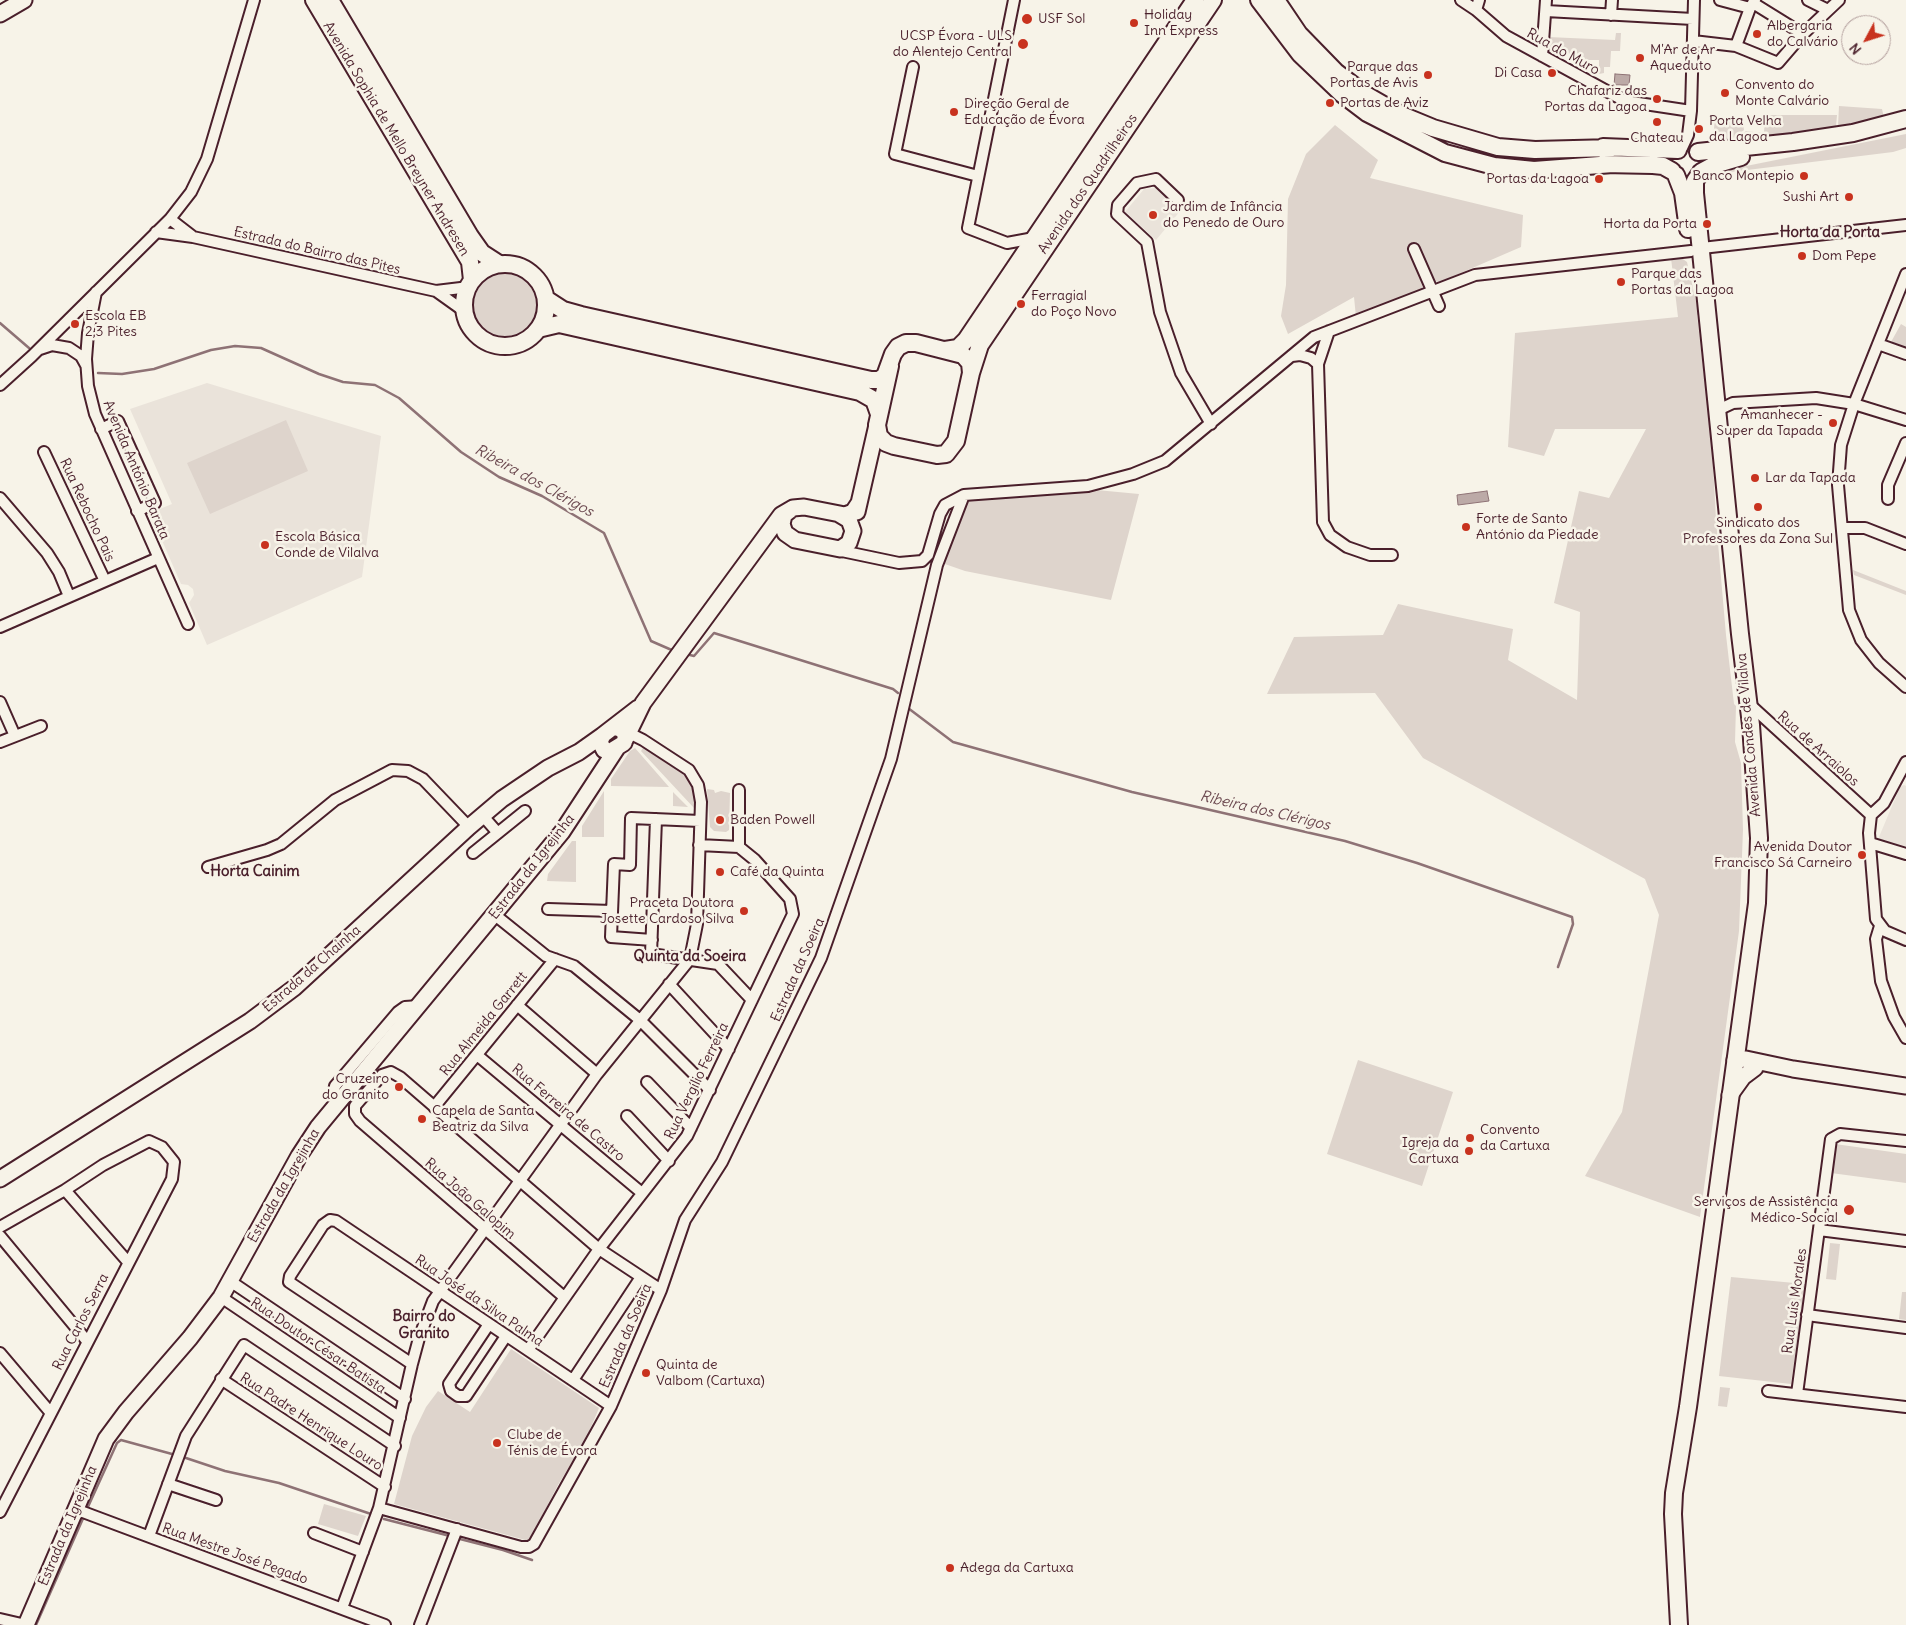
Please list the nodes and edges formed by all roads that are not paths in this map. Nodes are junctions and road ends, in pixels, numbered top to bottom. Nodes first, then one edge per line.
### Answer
1 (24, 0) edge
2 (254, 0) edge
3 (314, 0) edge
4 (330, 0) edge
5 (1014, 0) edge
6 (1195, 0) edge
7 (1213, 0) edge
8 (1259, 0) edge
9 (1276, 0) edge
10 (1461, 0) edge
11 (1612, 0) edge
12 (1694, 0) edge
13 (1720, 0) edge
14 (1808, 0) edge
15 (1838, 0) edge
16 (1753, 4) edge
17 (1478, 5) edge
18 (1546, 5) edge
19 (1828, 10) junction
20 (0, 14) edge
21 (1611, 14) junction
22 (1693, 19) junction
23 (1803, 34) junction
24 (1693, 41) junction
25 (1736, 46) junction
26 (1542, 56) junction
27 (914, 66) dead end
28 (1691, 111) junction
29 (1906, 119) edge
30 (1793, 142) junction
31 (1688, 147) junction
32 (1674, 173) junction
33 (1700, 174) junction
34 (978, 176) junction
35 (1178, 200) dead end
36 (170, 219) junction
37 (1906, 225) edge
38 (156, 232) junction
39 (193, 237) junction
40 (1035, 238) junction
41 (1007, 243) junction
42 (1414, 248) dead end
43 (1697, 250) junction
44 (498, 264) junction
45 (1018, 264) junction
46 (1906, 274) edge
47 (470, 284) junction
48 (1432, 290) junction
49 (96, 291) junction
50 (436, 291) junction
51 (546, 299) junction
52 (1439, 306) dead end
53 (464, 311) junction
54 (538, 329) junction
55 (1329, 331) junction
56 (1878, 344) junction
57 (40, 349) junction
58 (945, 350) junction
59 (1906, 354) edge
60 (1292, 356) junction
61 (891, 362) junction
62 (1318, 364) junction
63 (86, 366) junction
64 (971, 372) junction
65 (0, 385) edge
66 (1718, 404) junction
67 (1854, 404) junction
68 (878, 420) junction
69 (1906, 420) edge
70 (1211, 424) junction
71 (101, 429) junction
72 (1906, 443) edge
73 (894, 446) junction
74 (44, 452) dead end
75 (869, 461) junction
76 (964, 495) junction
77 (0, 498) edge
78 (1888, 499) dead end
79 (859, 502) junction
80 (793, 508) junction
81 (137, 511) junction
82 (839, 514) junction
83 (1843, 528) junction
84 (853, 533) junction
85 (795, 540) junction
86 (763, 542) junction
87 (1906, 544) edge
88 (833, 549) junction
89 (1392, 555) dead end
90 (866, 556) junction
91 (158, 558) junction
92 (105, 581) junction
93 (69, 596) junction
94 (188, 624) dead end
95 (0, 627) edge
96 (1906, 687) edge
97 (0, 702) edge
98 (1748, 703) junction
99 (1751, 724) junction
100 (41, 726) dead end
101 (1775, 730) junction
102 (15, 736) junction
103 (614, 739) junction
104 (0, 742) edge
105 (1906, 762) edge
106 (1901, 780) edge
107 (739, 790) dead end
108 (525, 811) dead end
109 (1871, 815) junction
110 (483, 816) junction
111 (656, 819) junction
112 (700, 821) junction
113 (469, 827) junction
114 (497, 832) junction
115 (1870, 843) junction
116 (700, 845) junction
117 (739, 847) junction
118 (474, 853) dead end
119 (1906, 854) edge
120 (208, 867) dead end
121 (548, 909) dead end
122 (612, 911) junction
123 (495, 915) junction
124 (1880, 926) junction
125 (652, 940) junction
126 (1906, 940) edge
127 (555, 959) junction
128 (690, 959) junction
129 (669, 984) junction
130 (752, 1000) junction
131 (517, 1005) junction
132 (640, 1020) junction
133 (1739, 1034) junction
134 (1906, 1038) edge
135 (729, 1049) junction
136 (477, 1055) junction
137 (1735, 1060) junction
138 (1757, 1064) junction
139 (597, 1074) junction
140 (647, 1082) dead end
141 (1906, 1086) edge
142 (710, 1090) junction
143 (1730, 1095) junction
144 (434, 1107) junction
145 (627, 1116) dead end
146 (560, 1124) junction
147 (691, 1128) junction
148 (1906, 1142) edge
149 (669, 1161) junction
150 (3, 1173) edge
151 (521, 1182) junction
152 (65, 1190) junction
153 (642, 1193) junction
154 (0, 1227) edge
155 (1819, 1230) junction
156 (485, 1231) junction
157 (0, 1236) edge
158 (1906, 1241) edge
159 (599, 1249) junction
160 (128, 1262) junction
161 (641, 1277) junction
162 (230, 1281) junction
163 (661, 1290) junction
164 (440, 1291) junction
165 (221, 1296) junction
166 (564, 1297) junction
167 (1808, 1315) junction
168 (489, 1324) junction
169 (1906, 1328) edge
170 (506, 1336) junction
171 (87, 1341) junction
172 (528, 1350) junction
173 (0, 1353) edge
174 (412, 1364) junction
175 (221, 1379) junction
176 (573, 1380) junction
177 (1768, 1391) dead end
178 (1797, 1394) junction
179 (406, 1399) junction
180 (611, 1406) junction
181 (1906, 1407) edge
182 (50, 1412) junction
183 (400, 1418) junction
184 (395, 1446) junction
185 (168, 1484) junction
186 (0, 1486) edge
187 (385, 1487) junction
188 (8, 1495) junction
189 (216, 1500) dead end
190 (380, 1508) junction
191 (75, 1509) junction
192 (0, 1512) edge
193 (456, 1529) junction
194 (314, 1533) dead end
195 (149, 1536) junction
196 (363, 1552) junction
197 (342, 1608) junction
198 (0, 1619) edge
199 (26, 1625) edge
200 (385, 1625) edge
201 (420, 1625) edge
202 (1679, 1625) edge

1 - 20 street
2 - 36 street
3 - 47 main road, Avenida Sophia de Mello Breyner Andresen
4 - 44 main road, Avenida Sophia de Mello Breyner Andresen
5 - 34 street
6 - 40 main road, Avenida dos Quadrilheiros
7 - 64 main road, Avenida dos Quadrilheiros
8 - 32 main road
9 - 31 main road
10 - 17 street, Rua do Muro
11 - 21 street
12 - 22 street
13 - 16 street
14 - 19 street
15 - 19 street
16 - 23 street
16 - 25 street
17 - 26 street, Rua do Muro
18 - 21 street
18 - 26 street
19 - 23 street
21 - 22 street
22 - 24 street
23 - 25 street
24 - 25 street
24 - 28 street
26 - 28 street, Rua do Muro
27 - 34 street
28 - 31 street
29 - 30 main road
30 - 31 main road
30 - 33 main road
31 - 32 main road
31 - 33 main road
32 - 33 main road
32 - 43 main road
33 - 43 main road
34 - 41 street
35 - 70 street
36 - 38 street
36 - 39 street, Estrada do Bairro das Pites
37 - 43 street
38 - 39 street, Estrada do Bairro das Pites
38 - 49 street
39 - 50 street, Estrada do Bairro das Pites
40 - 41 street
40 - 45 main road, Avenida dos Quadrilheiros
41 - 45 street
42 - 48 street
43 - 48 street
43 - 66 main road, Avenida Condes de Vilalva
44 - 47 main road
44 - 51 main road
45 - 58 main road, Avenida dos Quadrilheiros
46 - 56 street
47 - 50 street, Estrada do Bairro das Pites
47 - 53 main road
48 - 52 street
48 - 55 street
49 - 57 street
49 - 63 street, Avenida António Barata
50 - 53 street, Estrada do Bairro das Pites
51 - 54 main road
51 - 61 main road
53 - 54 main road
54 - 68 main road
55 - 60 street
55 - 62 street
56 - 59 street
56 - 67 street
57 - 63 street
57 - 65 street
58 - 61 main road
58 - 64 main road
60 - 62 street
60 - 70 street
61 - 68 main road
62 - 89 street
63 - 71 street, Avenida António Barata
64 - 73 main road
66 - 67 street
66 - 98 main road, Avenida Condes de Vilalva
67 - 69 street
67 - 83 street
68 - 73 main road
68 - 75 street
70 - 76 street
71 - 81 street, Avenida António Barata
71 - 81 street
72 - 78 street
73 - 75 street
74 - 92 street, Rua Rebocho Pais
75 - 79 street
76 - 90 street
76 - 163 street, Estrada da Soeira
77 - 93 street
79 - 82 street
79 - 84 street
80 - 82 street
80 - 85 street
80 - 86 street, Estrada da Chainha
81 - 91 street, Avenida António Barata
82 - 84 street
83 - 87 street
83 - 96 street
84 - 88 street
84 - 90 street
85 - 86 street
85 - 88 street
86 - 103 street, Estrada da Chainha
88 - 90 street
91 - 92 street
91 - 94 street, Avenida António Barata
92 - 93 street
93 - 95 street
97 - 102 street
98 - 99 main road, Avenida Condes de Vilalva
98 - 101 street, Rua de Arraiolos
99 - 101 street
99 - 133 main road, Avenida Condes de Vilalva
100 - 102 street
101 - 109 street, Rua de Arraiolos
102 - 104 street
103 - 110 street, Estrada da Chainha
103 - 112 street
103 - 123 street, Estrada da Igrejinha
105 - 106 street
106 - 109 street
107 - 117 street
108 - 114 street
109 - 115 street
110 - 113 street, Estrada da Chainha
110 - 114 street
111 - 112 street
111 - 122 street
111 - 125 street
112 - 116 street
113 - 120 street
113 - 150 street, Estrada da Chainha
114 - 118 street
115 - 119 street
115 - 124 street
116 - 117 street
116 - 128 street
117 - 130 street, Rua Vergílio Ferreira
121 - 122 street
122 - 125 street
123 - 127 street
123 - 162 street, Estrada da Igrejinha
124 - 126 street
124 - 134 street
125 - 128 street
127 - 131 street, Rua Almeida Garrett
127 - 132 street
128 - 129 street
128 - 130 street
129 - 132 street
129 - 135 street
130 - 135 street, Rua Vergílio Ferreira
131 - 136 street, Rua Almeida Garrett
131 - 139 street
132 - 139 street
132 - 142 street
133 - 137 main road, Avenida Condes de Vilalva
133 - 138 street
135 - 142 street, Rua Vergílio Ferreira
136 - 144 street, Rua Almeida Garrett
136 - 146 street, Rua Ferreira de Castro
137 - 138 street
137 - 143 main road, Avenida Condes de Vilalva
138 - 141 street
138 - 143 street
139 - 146 street
140 - 147 street
142 - 147 street, Rua Vergílio Ferreira
143 - 202 main road, Avenida Condes de Vilalva
144 - 151 street
144 - 156 street, Rua João Galopim
145 - 149 street
146 - 151 street
146 - 153 street, Rua Ferreira de Castro
147 - 149 street, Rua Vergílio Ferreira
148 - 155 street, Rua Luís Morales
149 - 153 street, Rua Vergílio Ferreira
151 - 156 street
151 - 159 street
152 - 154 street
152 - 160 street
152 - 160 street, Rua Carlos Serra
153 - 159 street, Rua Vergílio Ferreira
155 - 158 street
155 - 167 street, Rua Luís Morales
156 - 164 street
156 - 166 street, Rua João Galopim
157 - 171 street
159 - 161 street
159 - 166 street, Rua Vergílio Ferreira
160 - 171 street, Rua Carlos Serra
161 - 163 street
161 - 176 street
162 - 165 street, Estrada da Igrejinha
162 - 179 street, Rua Doutor César Batista
163 - 180 street, Estrada da Soeira
164 - 168 street, Rua José da Silva Palma
164 - 174 street
164 - 174 street, Rua José da Silva Palma
165 - 183 street, Rua Doutor César Batista
165 - 191 street, Estrada da Igrejinha
166 - 172 street, Rua Vergílio Ferreira
167 - 169 street
167 - 178 street, Rua Luís Morales
168 - 170 street, Rua José da Silva Palma
168 - 170 street
170 - 172 street, Rua José da Silva Palma
171 - 182 street, Rua Carlos Serra
172 - 176 street, Rua José da Silva Palma
173 - 182 street
174 - 179 street
175 - 184 street
175 - 185 street
175 - 187 street, Rua Padre Henrique Louro
176 - 180 street, Rua José da Silva Palma
177 - 178 street
178 - 181 street
179 - 183 street
180 - 193 street, Estrada da Soeira
182 - 188 street, Rua Carlos Serra
183 - 184 street
184 - 187 street
185 - 189 street
185 - 195 street
186 - 188 street
187 - 190 street
188 - 192 street, Rua Carlos Serra
190 - 193 street, Estrada da Soeira
190 - 196 street
191 - 195 street, Rua Mestre José Pegado
191 - 199 street, Estrada da Igrejinha
193 - 201 street
194 - 196 street
195 - 197 street, Rua Mestre José Pegado
196 - 197 street
197 - 200 street, Rua Mestre José Pegado
198 - 199 street

